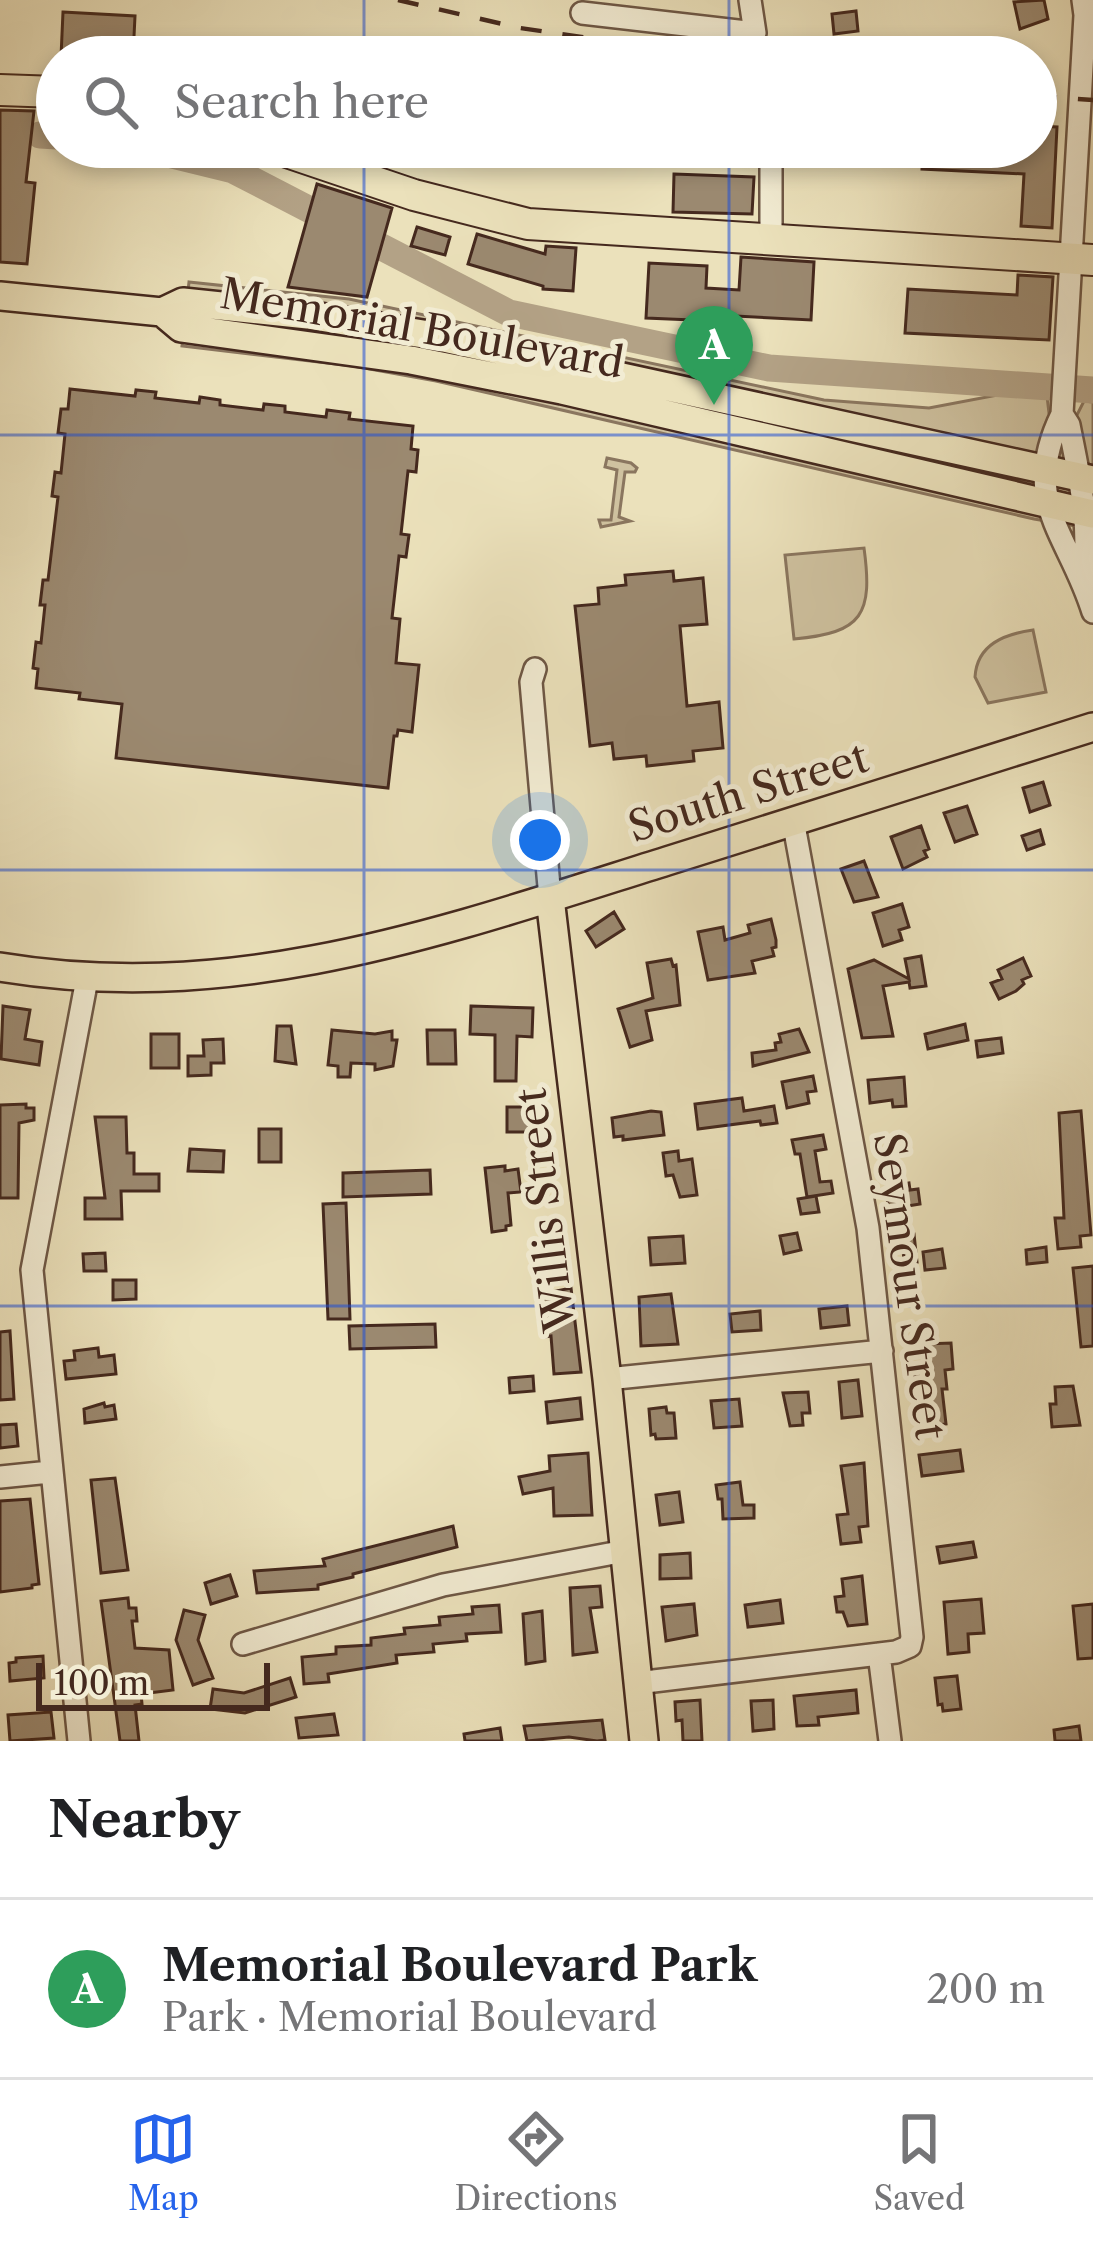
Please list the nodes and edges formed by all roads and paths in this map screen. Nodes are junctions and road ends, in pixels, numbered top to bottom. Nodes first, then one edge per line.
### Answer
1 (750, 0) edge
2 (1083, 0) edge
3 (582, 13) dead end
4 (0, 90) edge
5 (36, 91) edge
6 (334, 168) edge
7 (771, 168) edge
8 (771, 241) junction
9 (1081, 259) edge
10 (0, 296) edge
11 (162, 312) junction
12 (1062, 414) junction
13 (1046, 470) junction
14 (1086, 479) edge
15 (1045, 504) junction
16 (1089, 513) edge
17 (1083, 581) junction
18 (1093, 612) edge
19 (535, 669) dead end
20 (1093, 727) edge
21 (794, 820) junction
22 (550, 898) junction
23 (0, 967) edge
24 (87, 979) junction
25 (882, 1351) junction
26 (608, 1379) junction
27 (50, 1472) junction
28 (0, 1477) edge
29 (625, 1551) junction
30 (242, 1644) dead end
31 (879, 1654) junction
32 (637, 1683) junction
33 (79, 1741) edge
34 (644, 1741) edge
35 (890, 1741) edge

1 - 3 street
2 - 9 street
4 - 5 highway
6 - 8 highway
7 - 8 street
8 - 9 highway
9 - 12 street
10 - 11 main road, Memorial Boulevard
11 - 13 main road, Memorial Boulevard
11 - 15 main road, Memorial Boulevard
12 - 13 street
12 - 14 street
13 - 14 main road, Memorial Boulevard
13 - 15 street
14 - 16 street
15 - 16 main road, Memorial Boulevard
15 - 17 street
16 - 17 street
17 - 18 street
19 - 22 street, Willis Street
20 - 21 main road, South Street
21 - 22 main road, South Street
21 - 25 street, Seymour Street
22 - 24 main road, South Street
22 - 26 main road, Willis Street
23 - 24 main road, South Street
24 - 27 street
25 - 26 street
25 - 31 street, Seymour Street
26 - 29 main road, Willis Street
27 - 28 street
27 - 33 street
29 - 30 street
29 - 32 main road, Willis Street
31 - 32 street
31 - 35 street
32 - 34 main road, Willis Street

